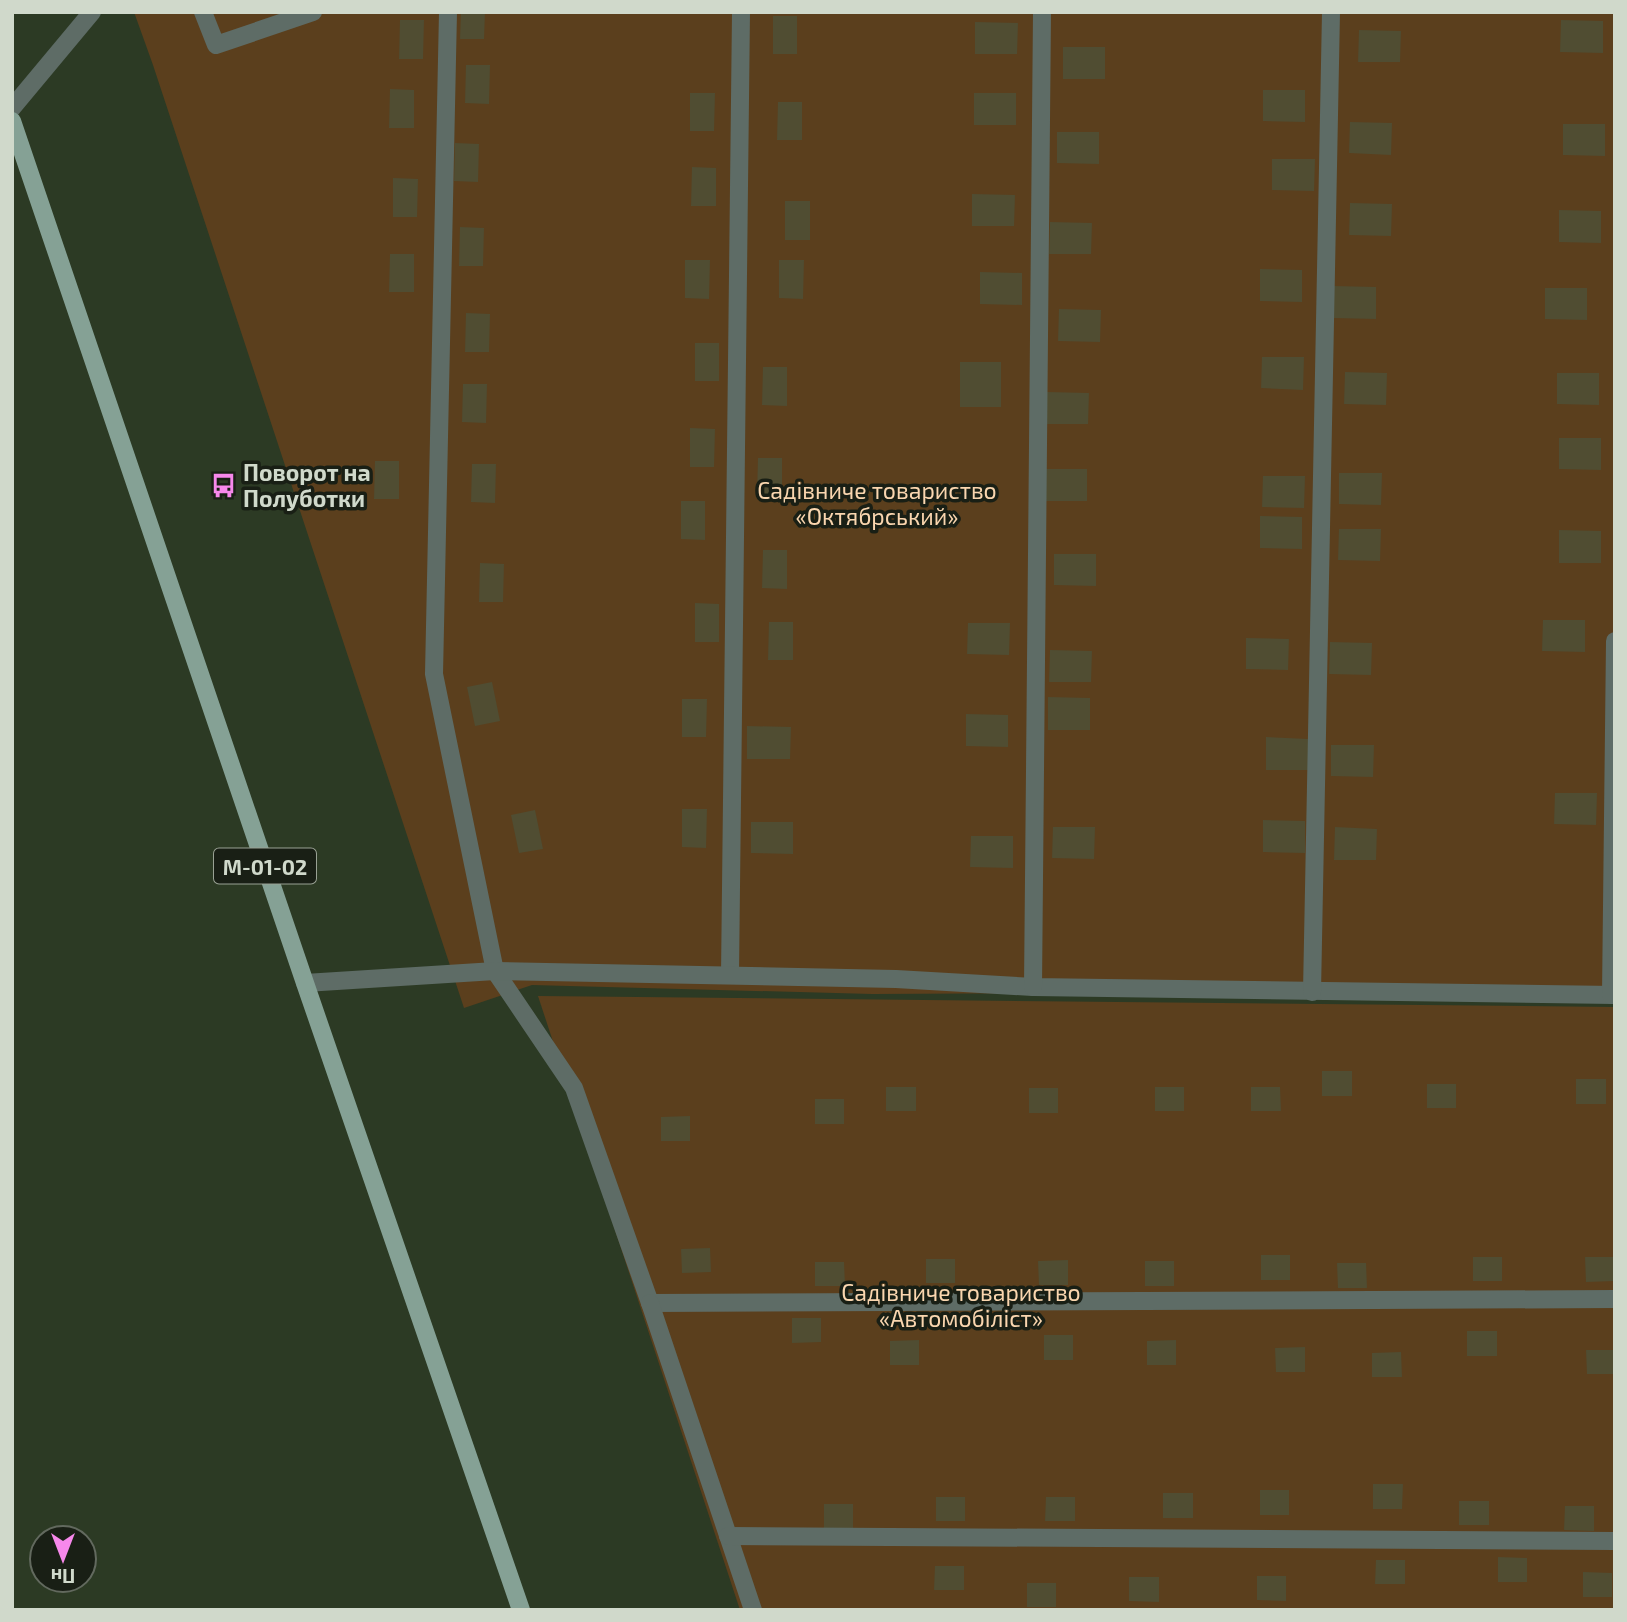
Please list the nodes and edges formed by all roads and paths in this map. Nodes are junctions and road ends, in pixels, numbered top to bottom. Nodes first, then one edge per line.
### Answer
1 (92, 12) edge
2 (204, 12) edge
3 (313, 12) edge
4 (448, 12) edge
5 (741, 12) edge
6 (1042, 12) edge
7 (1331, 12) edge
8 (12, 108) edge
9 (12, 121) edge
10 (1615, 641) edge
11 (495, 971) junction
12 (730, 975) junction
13 (305, 983) junction
14 (1032, 987) junction
15 (1312, 992) junction
16 (1613, 995) edge
17 (1615, 1299) edge
18 (650, 1303) junction
19 (728, 1536) junction
20 (1615, 1541) edge
21 (521, 1610) edge
22 (753, 1610) edge

1 - 8 street
2 - 3 street
4 - 11 street
5 - 12 street
6 - 14 street
7 - 15 street
9 - 13 main road, М-01-02
10 - 16 street
11 - 12 street
11 - 13 street
11 - 18 street
12 - 14 street
13 - 21 main road, М-01-02
14 - 15 street
15 - 16 street
17 - 18 street
18 - 19 street
19 - 20 street
19 - 22 street

